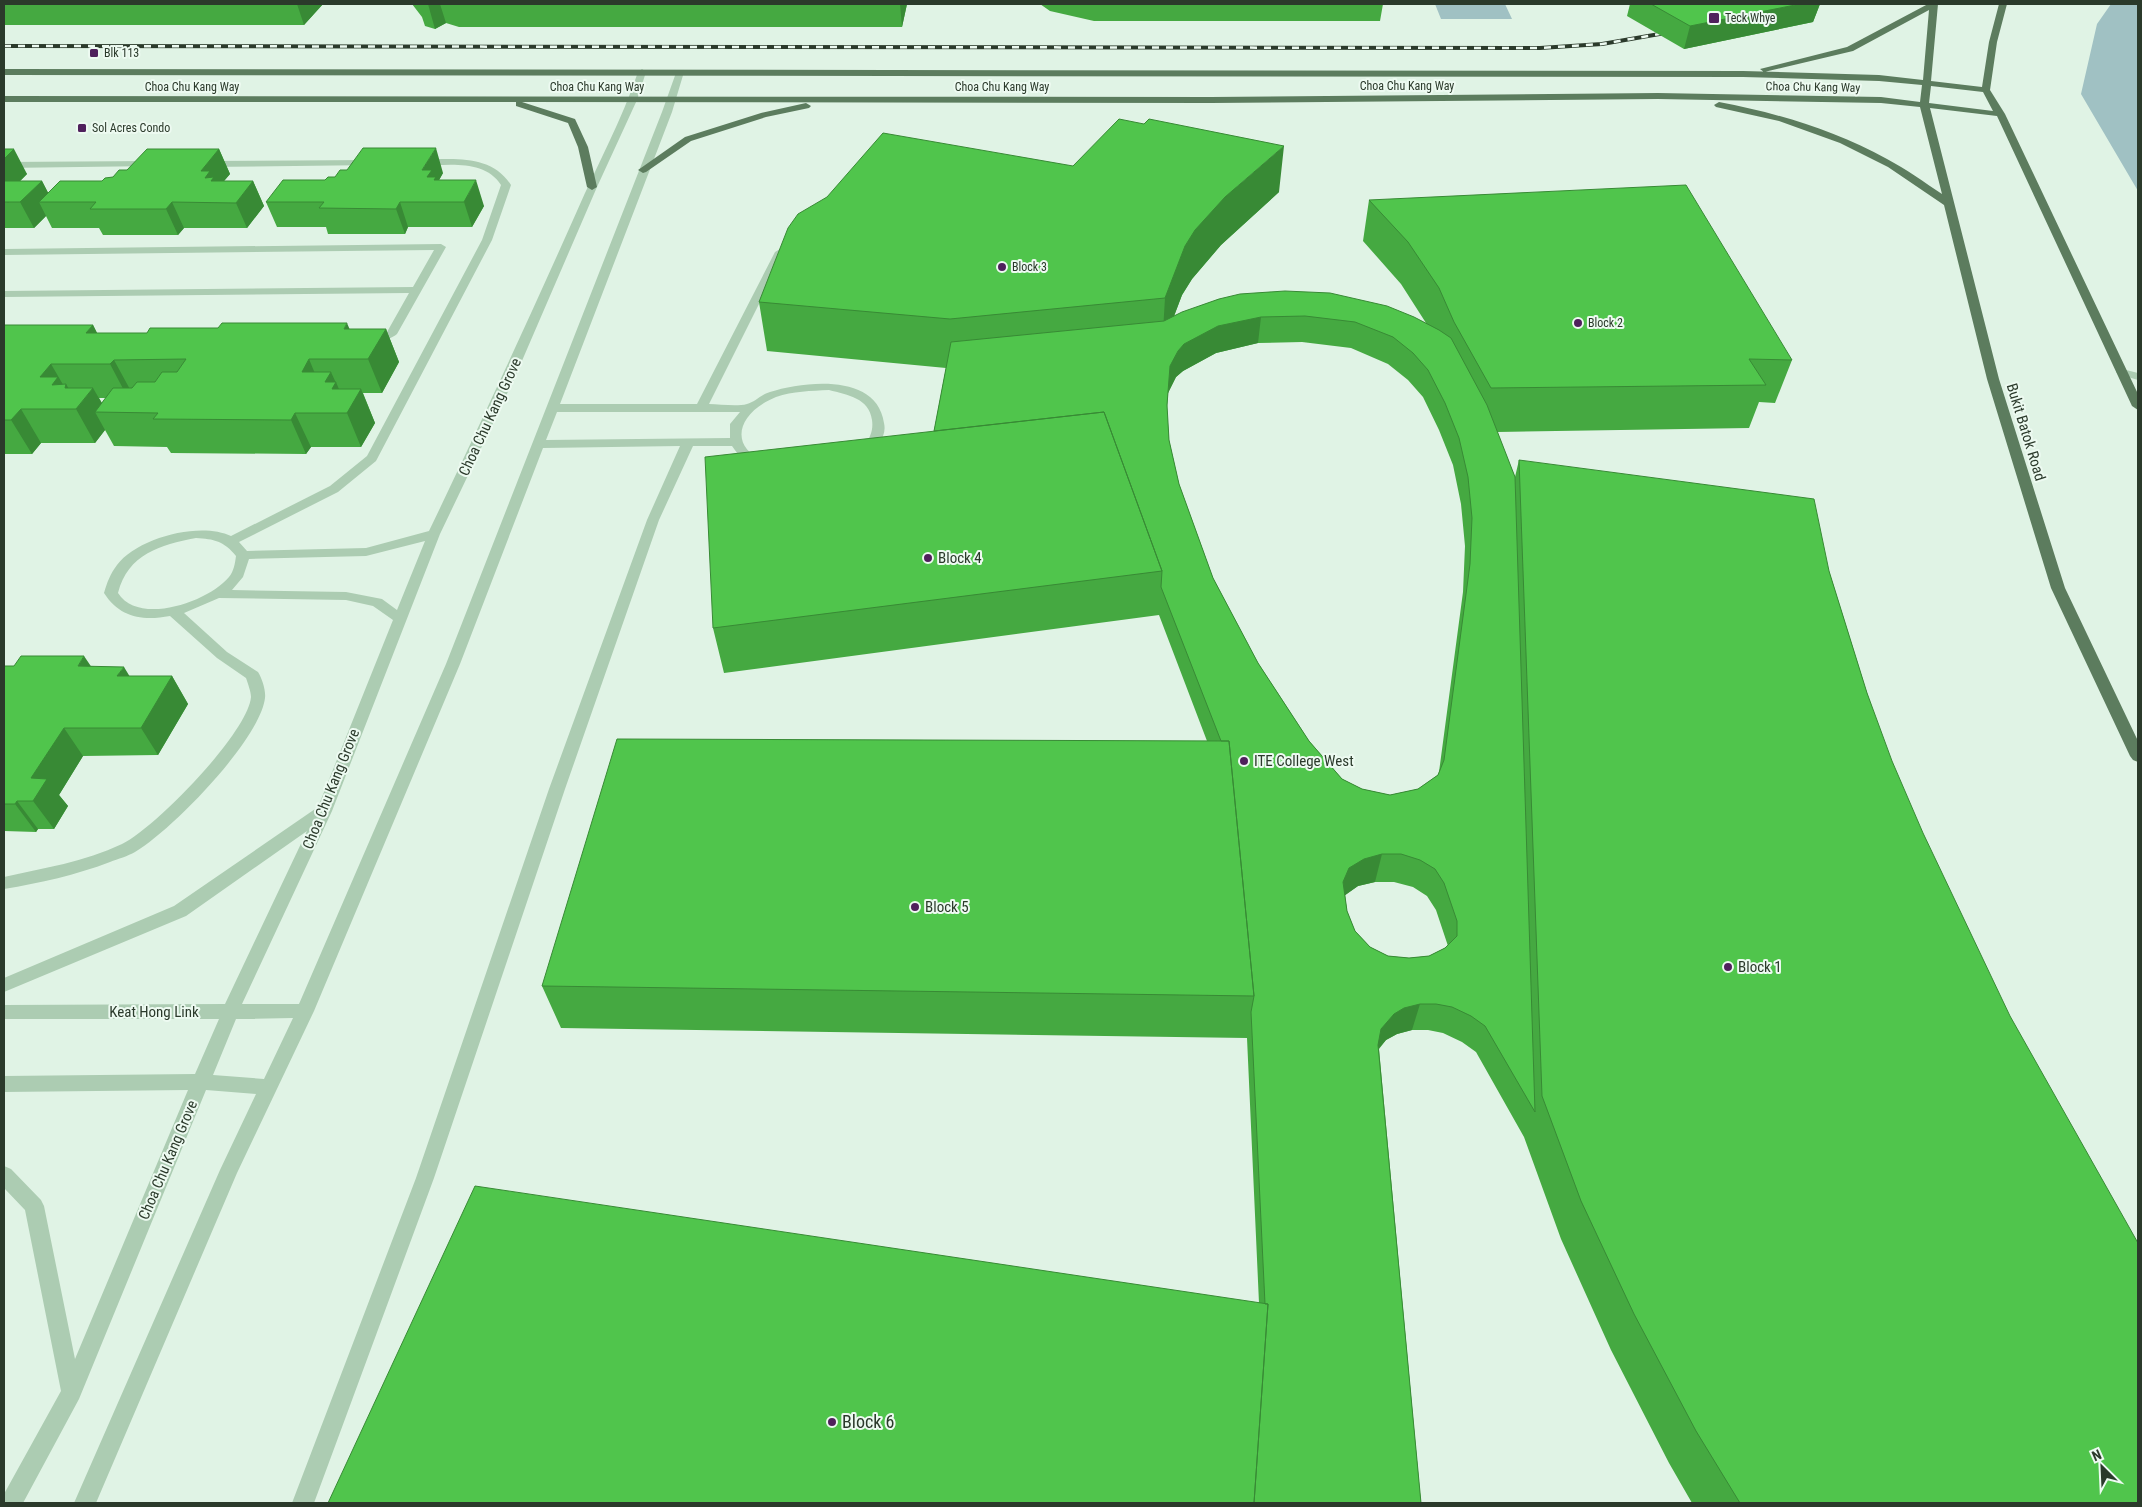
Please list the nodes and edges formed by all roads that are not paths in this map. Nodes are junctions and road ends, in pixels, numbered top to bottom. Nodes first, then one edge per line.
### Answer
1 (1934, 4) edge
2 (2003, 4) edge
3 (4, 72) edge
4 (642, 72) junction
5 (680, 72) junction
6 (1743, 74) junction
7 (1928, 84) junction
8 (1986, 90) junction
9 (1658, 96) junction
10 (4, 99) edge
11 (840, 99) junction
12 (506, 100) junction
13 (634, 100) junction
14 (672, 100) junction
15 (1924, 104) junction
16 (2000, 114) junction
17 (388, 163) edge
18 (407, 163) edge
19 (161, 164) edge
20 (191, 164) edge
21 (4, 165) edge
22 (643, 170) junction
23 (592, 187) junction
24 (1950, 204) junction
25 (4, 252) edge
26 (780, 252) edge
27 (416, 290) junction
28 (4, 294) edge
29 (362, 337) edge
30 (2122, 372) junction
31 (2138, 378) edge
32 (2138, 406) edge
33 (552, 408) junction
34 (701, 408) junction
35 (749, 408) junction
36 (736, 442) junction
37 (688, 443) junction
38 (538, 444) junction
39 (434, 534) junction
40 (232, 540) junction
41 (243, 555) junction
42 (217, 594) junction
43 (173, 611) junction
44 (399, 618) junction
45 (2138, 756) edge
46 (324, 811) junction
47 (4, 883) edge
48 (4, 985) edge
49 (305, 1011) junction
50 (4, 1012) edge
51 (230, 1012) junction
52 (201, 1082) junction
53 (4, 1084) edge
54 (269, 1087) junction
55 (4, 1175) edge
56 (72, 1392) junction
57 (11, 1503) edge
58 (85, 1503) edge
59 (303, 1503) edge

1 - 6 main road
1 - 7 main road
2 - 8 main road
3 - 4 main road, Choa Chu Kang Way
4 - 5 main road, Choa Chu Kang Way
4 - 13 street, Choa Chu Kang Grove
5 - 6 main road, Choa Chu Kang Way
5 - 14 street
6 - 7 main road, Choa Chu Kang Way
7 - 8 main road, Choa Chu Kang Way
7 - 15 main road
8 - 16 main road
9 - 11 main road, Choa Chu Kang Way
9 - 15 main road, Choa Chu Kang Way
9 - 24 main road
10 - 12 main road, Choa Chu Kang Way
11 - 14 main road, Choa Chu Kang Way
11 - 22 main road
12 - 13 main road, Choa Chu Kang Way
12 - 23 main road
13 - 14 main road, Choa Chu Kang Way
13 - 23 street, Choa Chu Kang Grove
14 - 22 street
15 - 16 main road, Choa Chu Kang Way
15 - 24 main road, Bukit Batok Road
16 - 30 main road
17 - 20 street
18 - 40 street
19 - 21 street
22 - 33 street
23 - 39 street, Choa Chu Kang Grove
24 - 45 main road, Bukit Batok Road
25 - 27 street
26 - 34 street
27 - 28 street
27 - 29 street
30 - 31 street
30 - 32 main road
33 - 34 street
33 - 38 street
34 - 35 street
35 - 36 street
35 - 36 street
36 - 37 street
37 - 38 street
37 - 59 street
38 - 49 street
39 - 41 street
39 - 44 street, Choa Chu Kang Grove
40 - 41 street
40 - 43 street
41 - 42 street
42 - 43 street
42 - 44 street
43 - 47 street
44 - 46 street, Choa Chu Kang Grove
46 - 48 street
46 - 51 street, Choa Chu Kang Grove
49 - 51 street, Keat Hong Link
49 - 54 street
50 - 51 street, Keat Hong Link
51 - 52 street, Choa Chu Kang Grove
52 - 53 street
52 - 54 street
52 - 56 street, Choa Chu Kang Grove
54 - 58 street
55 - 56 street
56 - 57 street, Choa Chu Kang Grove

